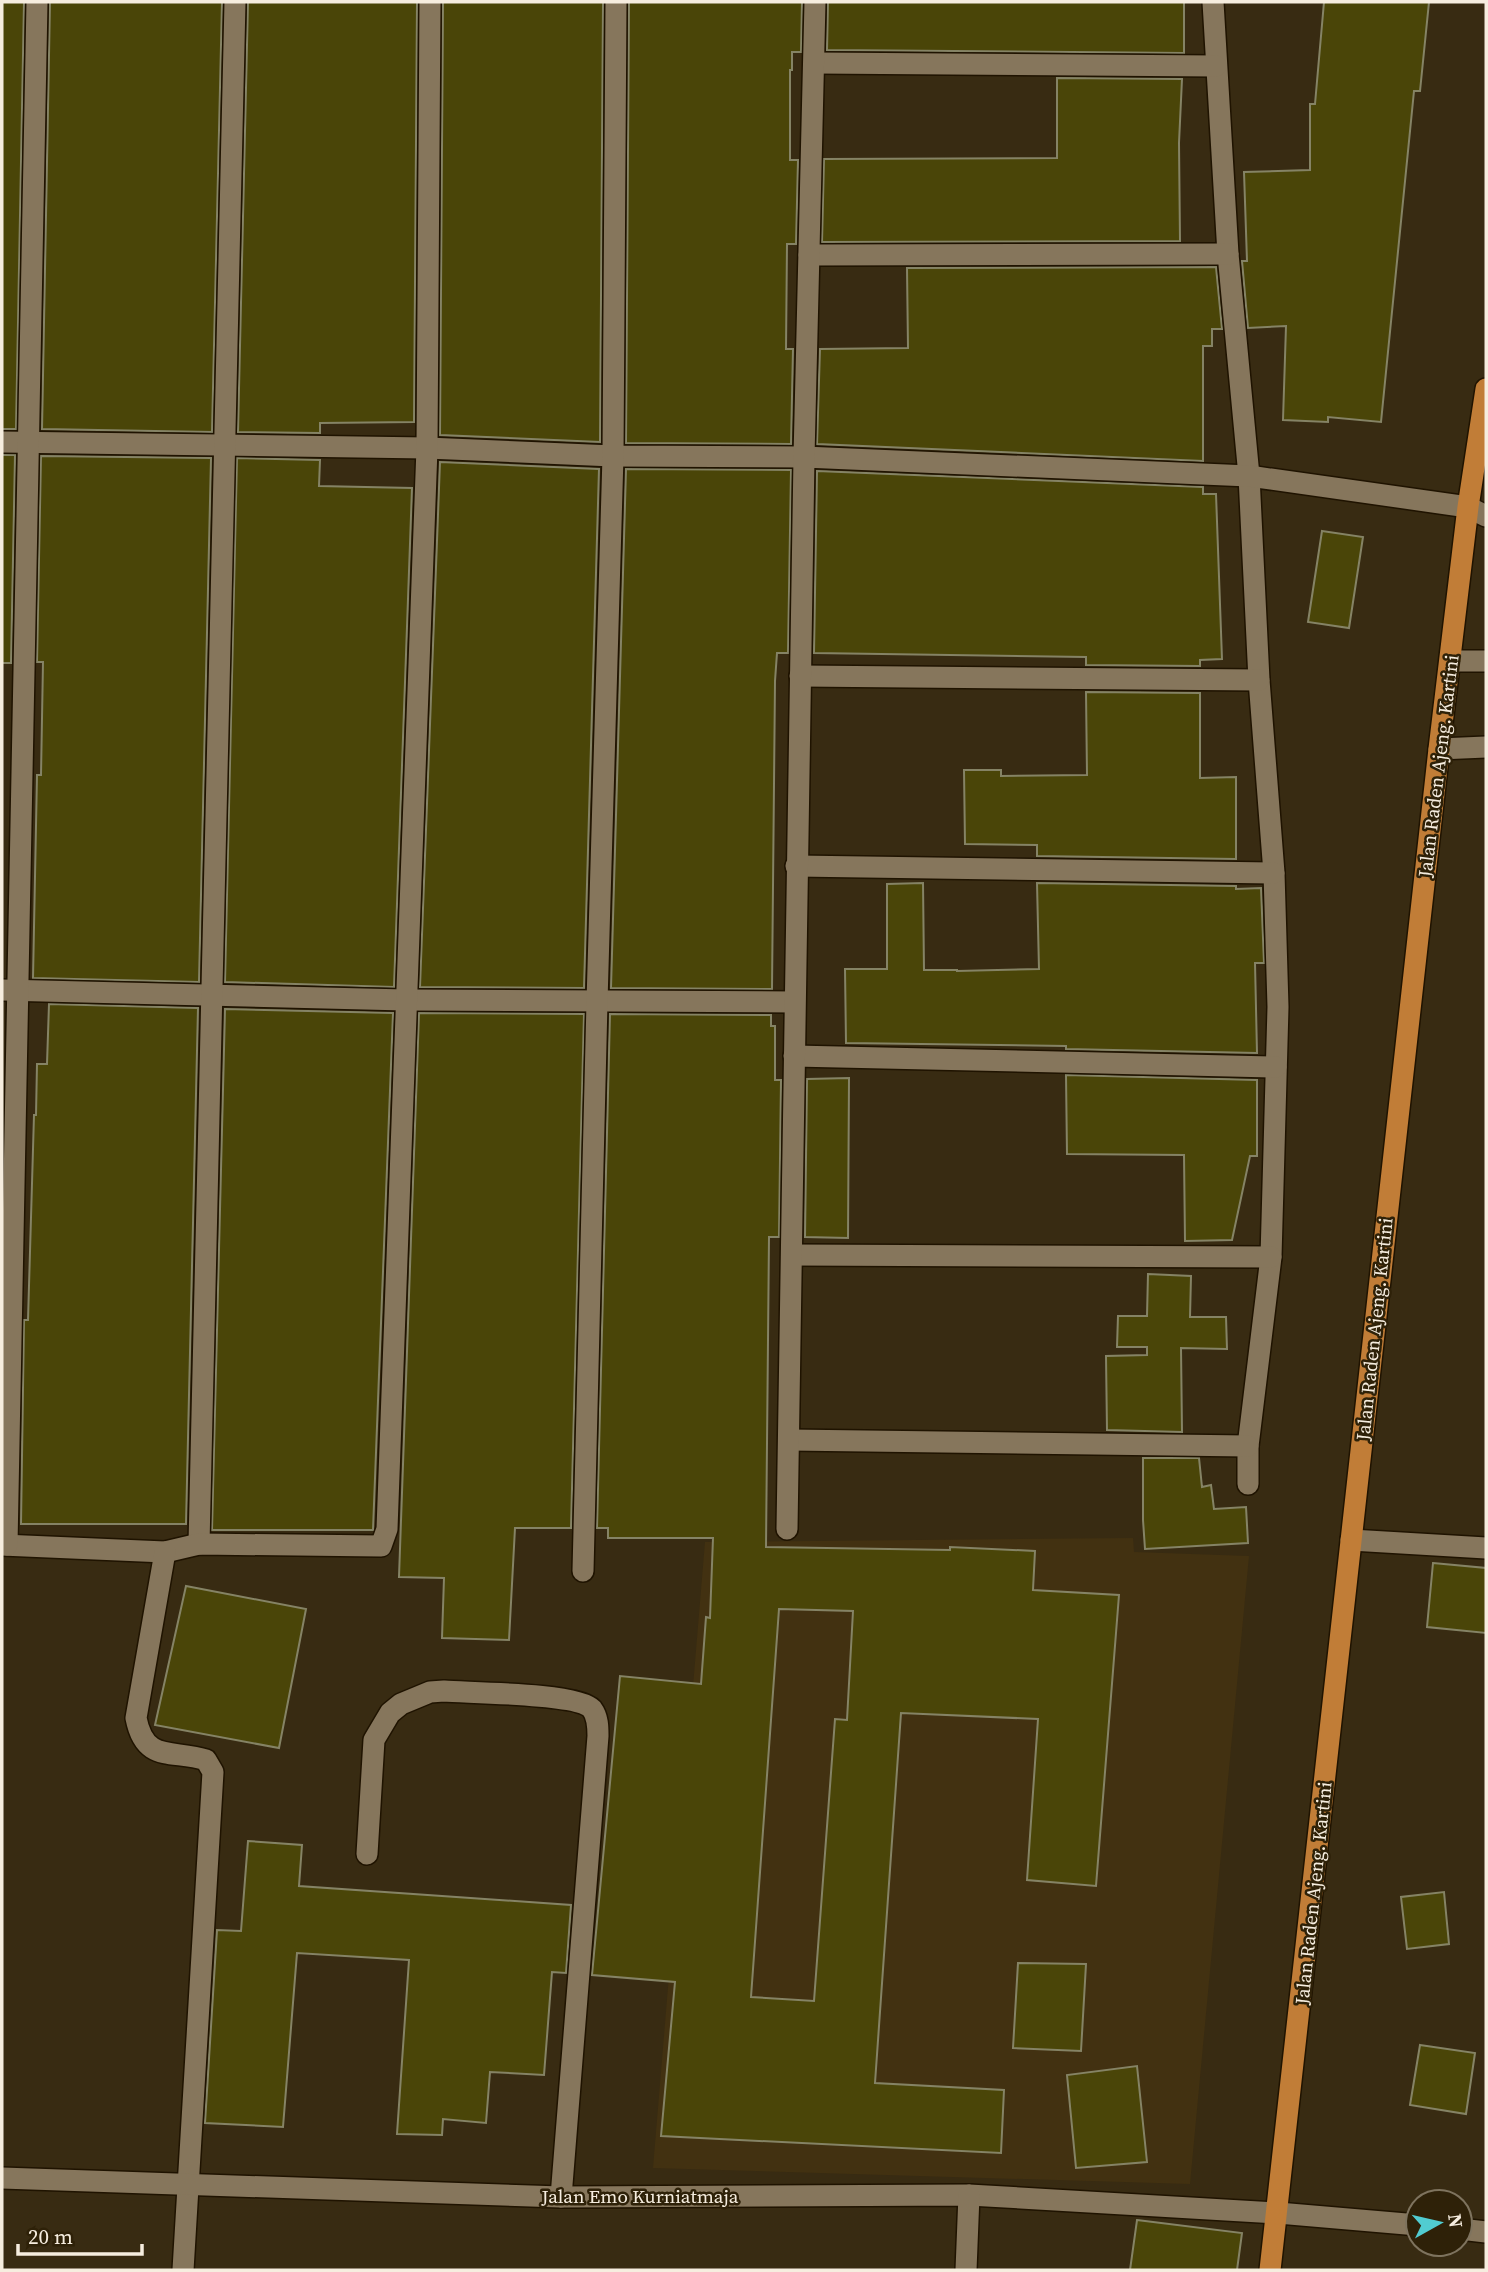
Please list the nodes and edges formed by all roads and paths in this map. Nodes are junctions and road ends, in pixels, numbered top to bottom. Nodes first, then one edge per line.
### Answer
1 (37, 2) edge
2 (235, 2) edge
3 (430, 2) edge
4 (616, 2) edge
5 (816, 2) edge
6 (1213, 2) edge
7 (815, 62) junction
8 (1216, 66) junction
9 (1228, 254) junction
10 (809, 255) junction
11 (1486, 389) edge
12 (2, 442) edge
13 (27, 442) junction
14 (224, 445) junction
15 (427, 448) junction
16 (613, 456) junction
17 (804, 457) junction
18 (1249, 477) junction
19 (1477, 512) edge
20 (1486, 660) edge
21 (1451, 661) junction
22 (800, 677) junction
23 (1259, 680) junction
24 (1486, 747) edge
25 (1439, 750) junction
26 (796, 866) junction
27 (1274, 873) junction
28 (9, 990) edge
29 (212, 996) junction
30 (405, 1000) junction
31 (597, 1002) junction
32 (794, 1002) junction
33 (794, 1056) junction
34 (1276, 1067) junction
35 (792, 1255) junction
36 (1271, 1257) junction
37 (789, 1440) junction
38 (1248, 1446) junction
39 (1248, 1484) dead end
40 (787, 1528) dead end
41 (1351, 1540) junction
42 (199, 1544) junction
43 (4, 1545) edge
44 (1486, 1548) edge
45 (165, 1552) junction
46 (583, 1571) dead end
47 (367, 1854) dead end
48 (2, 2178) edge
49 (187, 2184) junction
50 (969, 2195) junction
51 (561, 2197) junction
52 (1278, 2213) junction
53 (1404, 2224) edge
54 (183, 2270) edge
55 (966, 2270) edge
56 (1270, 2270) edge

1 - 13 street
2 - 14 street
3 - 15 street
4 - 16 street
5 - 7 street
6 - 8 street
7 - 8 street
7 - 10 street
8 - 9 street
9 - 10 street
9 - 18 street
10 - 17 street
11 - 19 main road, Jalan Raden Ajeng. Kartini
12 - 13 street
13 - 14 street
13 - 28 street
14 - 15 street
14 - 29 street
15 - 16 street
15 - 30 street
16 - 17 street
16 - 31 street
17 - 18 street
17 - 22 street
18 - 19 street
18 - 23 street
19 - 21 main road, Jalan Raden Ajeng. Kartini
20 - 21 street
21 - 25 main road, Jalan Raden Ajeng. Kartini
22 - 23 street
22 - 26 street
23 - 27 street
24 - 25 street
25 - 41 main road, Jalan Raden Ajeng. Kartini
26 - 27 street
26 - 32 street
27 - 34 street
28 - 29 street
28 - 43 street
29 - 30 street
29 - 42 street
30 - 31 street
30 - 42 street
31 - 32 street
31 - 46 street
32 - 33 street
33 - 34 street
33 - 35 street
34 - 36 street
35 - 36 street
35 - 37 street
36 - 38 street
37 - 38 street
37 - 40 street
38 - 39 street
41 - 44 street
41 - 52 main road, Jalan Raden Ajeng. Kartini
42 - 45 street
43 - 45 street
45 - 49 street
47 - 51 street
48 - 49 street, Jalan Emo Kurniatmaja
49 - 51 street, Jalan Emo Kurniatmaja
49 - 54 street
50 - 51 street, Jalan Emo Kurniatmaja
50 - 52 street, Jalan Emo Kurniatmaja
50 - 55 street
52 - 53 street, Jalan Emo Kurniatmaja
52 - 56 main road, Jalan Raden Ajeng. Kartini

